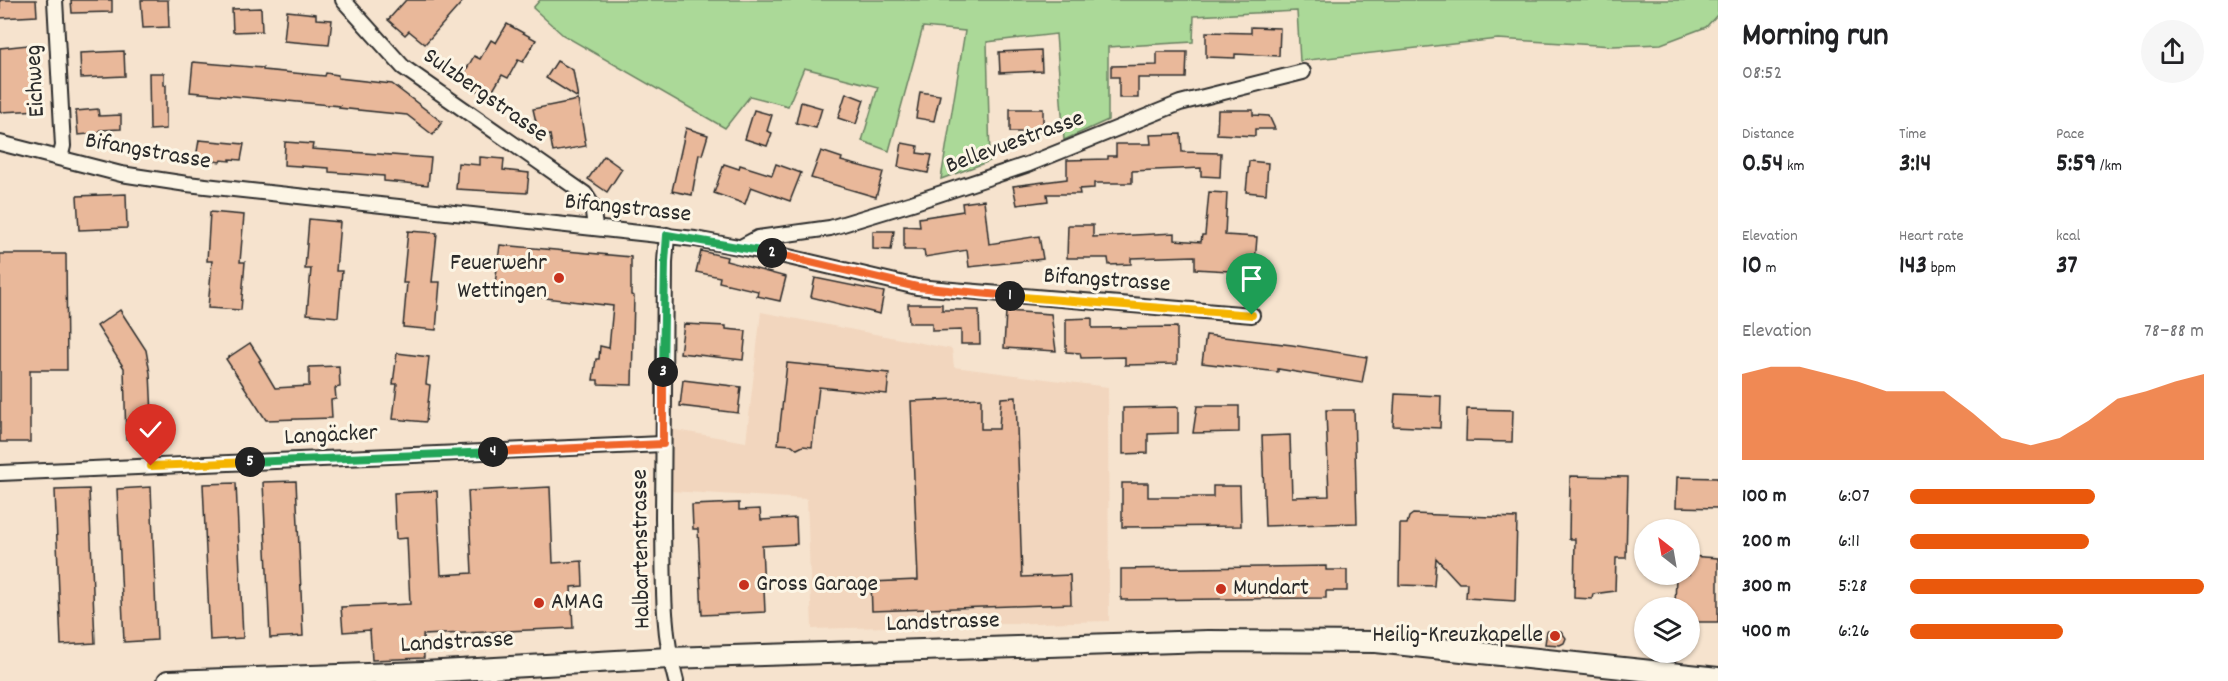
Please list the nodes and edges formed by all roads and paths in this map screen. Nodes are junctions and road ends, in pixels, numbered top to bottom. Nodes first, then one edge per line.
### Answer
1 (55, 0) edge
2 (343, 0) edge
3 (1303, 72) dead end
4 (0, 143) edge
5 (60, 158) junction
6 (594, 227) junction
7 (667, 235) junction
8 (741, 248) junction
9 (1252, 315) dead end
10 (663, 444) junction
11 (0, 473) edge
12 (669, 658) junction
13 (397, 676) edge
14 (1665, 676) edge
15 (1718, 678) edge
16 (168, 681) edge
17 (676, 681) edge

1 - 5 street, Eichweg
2 - 6 street, Sulzbergstrasse
3 - 8 street, Bellevuestrasse
4 - 5 street, Bifangstrasse
5 - 6 street, Bifangstrasse
6 - 7 street, Bifangstrasse
7 - 8 street, Bifangstrasse
7 - 10 street, Halbartenstrasse
8 - 9 street, Bifangstrasse
10 - 11 street, Langäcker
10 - 12 street, Halbartenstrasse
12 - 13 main road, Landstrasse
12 - 14 main road, Landstrasse
12 - 17 street, Halbartenstrasse
13 - 16 main road, Landstrasse
14 - 15 main road, Landstrasse

